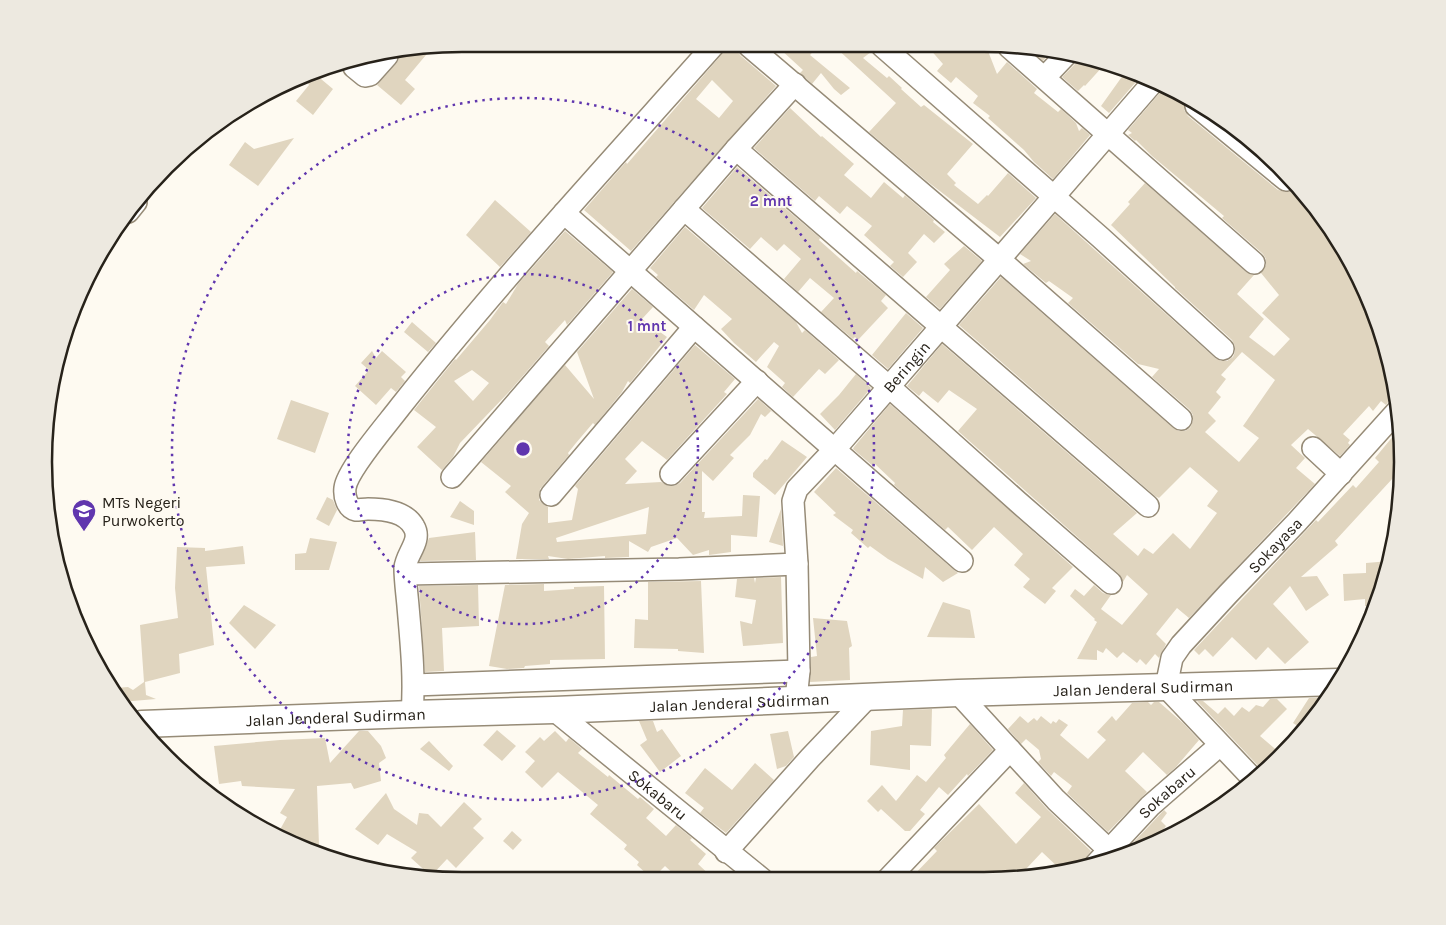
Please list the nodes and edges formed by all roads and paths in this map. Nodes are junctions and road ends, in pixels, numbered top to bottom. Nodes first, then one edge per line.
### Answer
1 (708, 52) edge
2 (756, 52) edge
3 (889, 52) edge
4 (1017, 54) edge
5 (383, 60) edge
6 (1061, 60) edge
7 (354, 67) dead end
8 (1045, 77) junction
9 (795, 84) junction
10 (1149, 88) edge
11 (1109, 134) junction
12 (736, 149) junction
13 (1054, 198) junction
14 (684, 209) junction
15 (564, 213) junction
16 (999, 259) junction
17 (1254, 263) dead end
18 (631, 272) junction
19 (941, 326) junction
20 (694, 327) junction
21 (1223, 349) dead end
22 (757, 381) junction
23 (888, 386) junction
24 (1391, 418) edge
25 (1181, 419) dead end
26 (1313, 448) dead end
27 (835, 449) junction
28 (671, 474) dead end
29 (1341, 474) junction
30 (452, 477) dead end
31 (551, 495) dead end
32 (1148, 506) dead end
33 (962, 561) dead end
34 (797, 564) junction
35 (406, 574) junction
36 (1111, 583) dead end
37 (799, 671) junction
38 (737, 673) junction
39 (674, 675) junction
40 (1329, 682) edge
41 (414, 685) junction
42 (1166, 687) junction
43 (958, 693) junction
44 (868, 697) junction
45 (796, 700) junction
46 (738, 701) junction
47 (675, 704) junction
48 (554, 710) junction
49 (412, 714) junction
50 (147, 724) edge
51 (1220, 745) junction
52 (1010, 750) junction
53 (1249, 775) edge
54 (726, 852) junction
55 (1104, 854) edge
56 (1101, 856) edge
57 (753, 872) edge
58 (895, 872) edge

1 - 15 street
2 - 9 street
3 - 13 street
4 - 8 street
5 - 7 street
6 - 8 street
8 - 11 street
9 - 12 street
9 - 16 street
10 - 11 street, Beringin
11 - 13 street, Beringin
11 - 17 street
12 - 14 street
12 - 19 street
13 - 16 street, Beringin
13 - 21 street
14 - 18 street
14 - 23 street
15 - 18 street
15 - 35 street
16 - 19 street, Beringin
16 - 25 street
18 - 20 street
18 - 30 street
19 - 23 street, Beringin
19 - 32 street
20 - 22 street
20 - 31 street
22 - 27 street
22 - 28 street
23 - 27 street, Beringin
23 - 36 street
24 - 29 street, Sokayasa
26 - 29 street
27 - 33 street
27 - 34 street, Beringin
29 - 42 street, Sokayasa
34 - 35 street
34 - 37 street, Beringin
35 - 41 street
37 - 38 street
37 - 45 street, Beringin
38 - 39 street
38 - 46 street
39 - 41 street
39 - 47 street
40 - 42 main road, Jalan Jenderal Sudirman
41 - 49 street
42 - 43 main road, Jalan Jenderal Sudirman
42 - 51 street
43 - 44 main road, Jalan Jenderal Sudirman
43 - 52 street
44 - 45 main road, Jalan Jenderal Sudirman
44 - 54 street
45 - 46 main road, Jalan Jenderal Sudirman
46 - 47 main road, Jalan Jenderal Sudirman
47 - 48 main road, Jalan Jenderal Sudirman
48 - 49 main road, Jalan Jenderal Sudirman
48 - 54 street, Sokabaru
49 - 50 main road, Jalan Jenderal Sudirman
51 - 53 street
51 - 55 street, Sokabaru
52 - 56 street
52 - 58 street
54 - 57 street, Sokabaru

